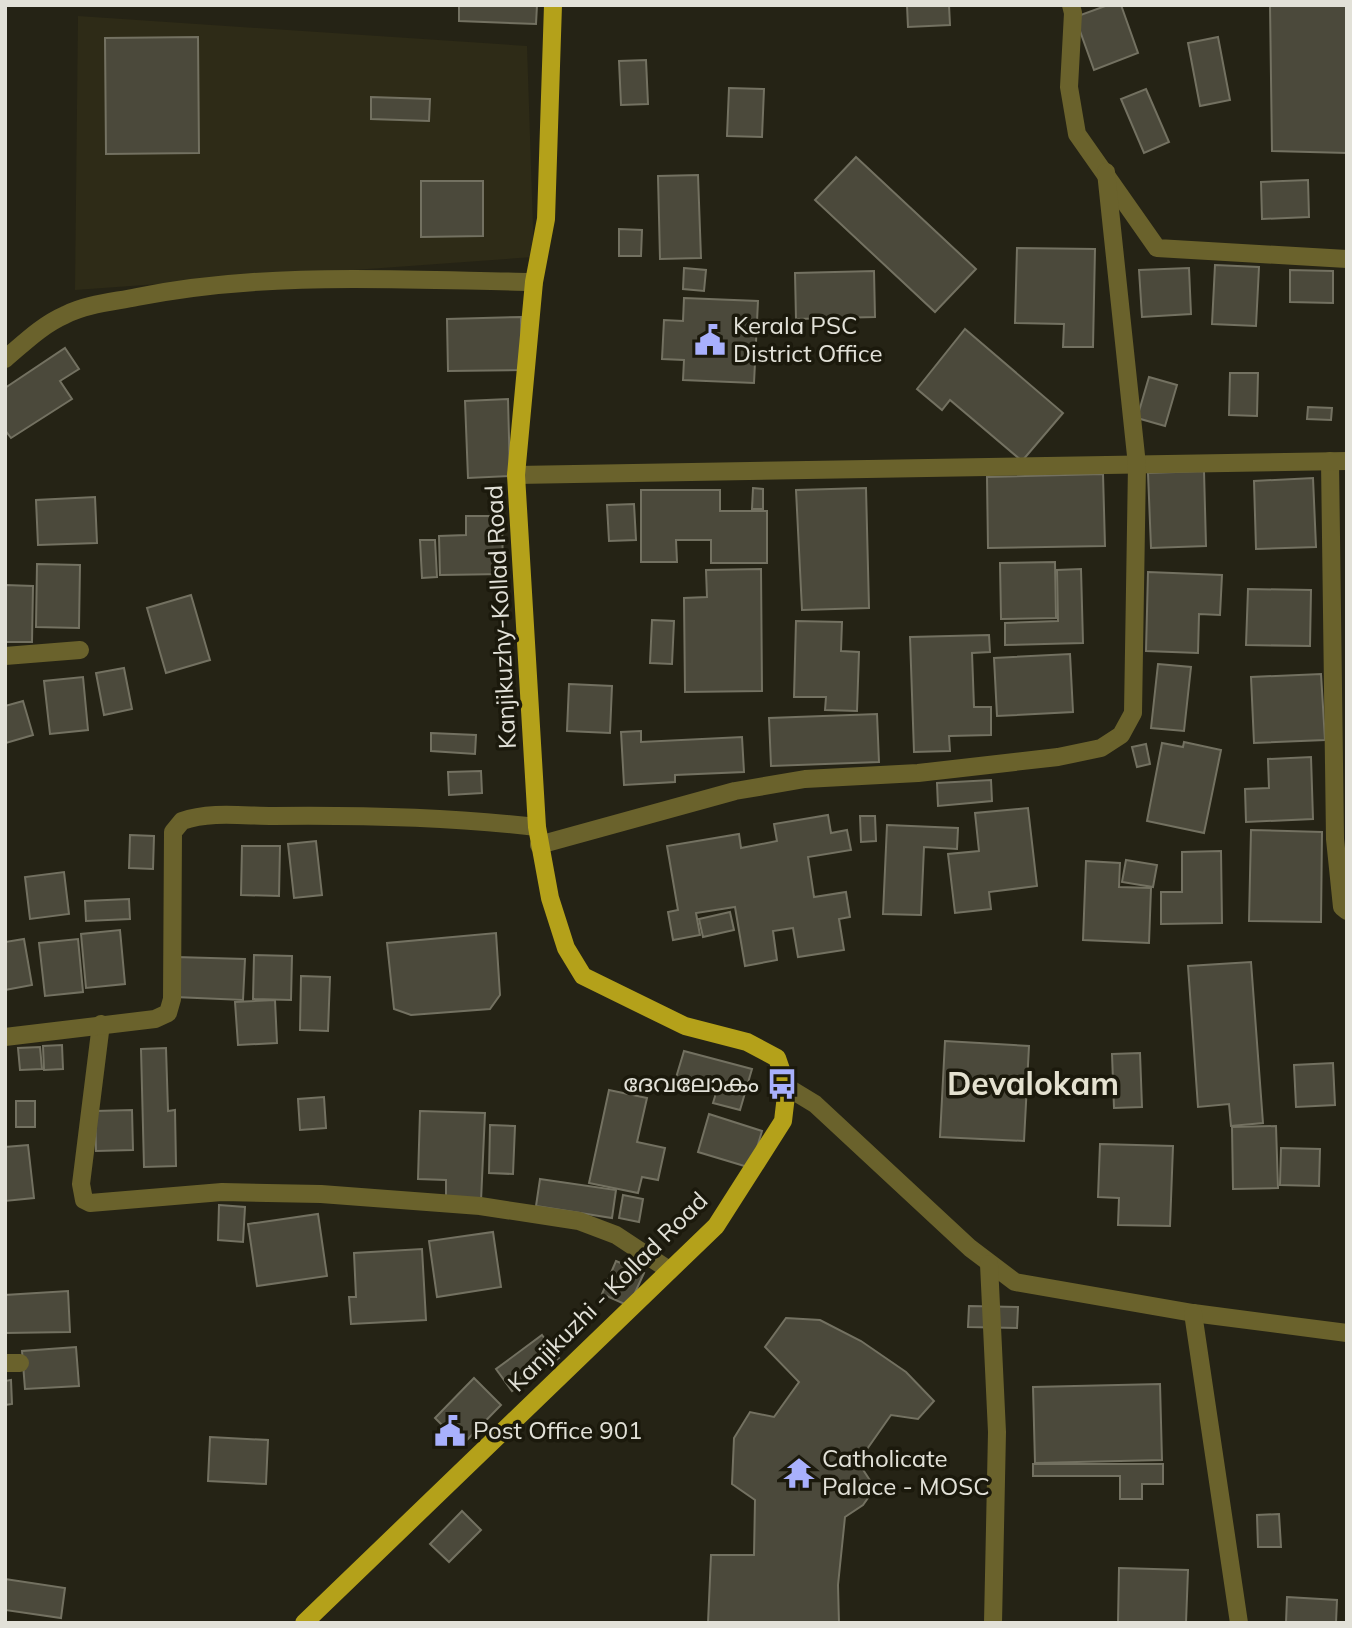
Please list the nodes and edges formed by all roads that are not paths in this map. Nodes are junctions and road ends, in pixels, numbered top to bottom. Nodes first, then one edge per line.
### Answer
1 (553, 5) edge
2 (1071, 5) edge
3 (1106, 172) junction
4 (1347, 259) edge
5 (534, 282) junction
6 (5, 359) edge
7 (1338, 461) edge
8 (1137, 465) junction
9 (516, 475) junction
10 (80, 650) dead end
11 (5, 656) edge
12 (538, 836) junction
13 (1347, 911) edge
14 (102, 1024) junction
15 (5, 1037) edge
16 (787, 1087) junction
17 (989, 1264) junction
18 (670, 1270) junction
19 (1193, 1313) junction
20 (1347, 1333) edge
21 (304, 1623) edge
22 (993, 1623) edge
23 (1239, 1623) edge

1 - 5 main road, Kanjikuzhy-Kollad Road
2 - 3 street
3 - 4 street
3 - 8 street
5 - 6 street
5 - 9 main road, Kanjikuzhy-Kollad Road
7 - 8 street
7 - 13 street
8 - 9 street
8 - 12 street
9 - 12 main road, Kanjikuzhy-Kollad Road
10 - 11 street
12 - 14 street
12 - 16 main road, Kanjikuzhy-Kollad Road
14 - 15 street
14 - 18 street
16 - 17 street
16 - 18 main road, Kanjikuzhi - Kollad Road
17 - 19 street
17 - 22 street
18 - 21 main road, Kanjikuzhi - Kollad Road
19 - 20 street
19 - 23 street

